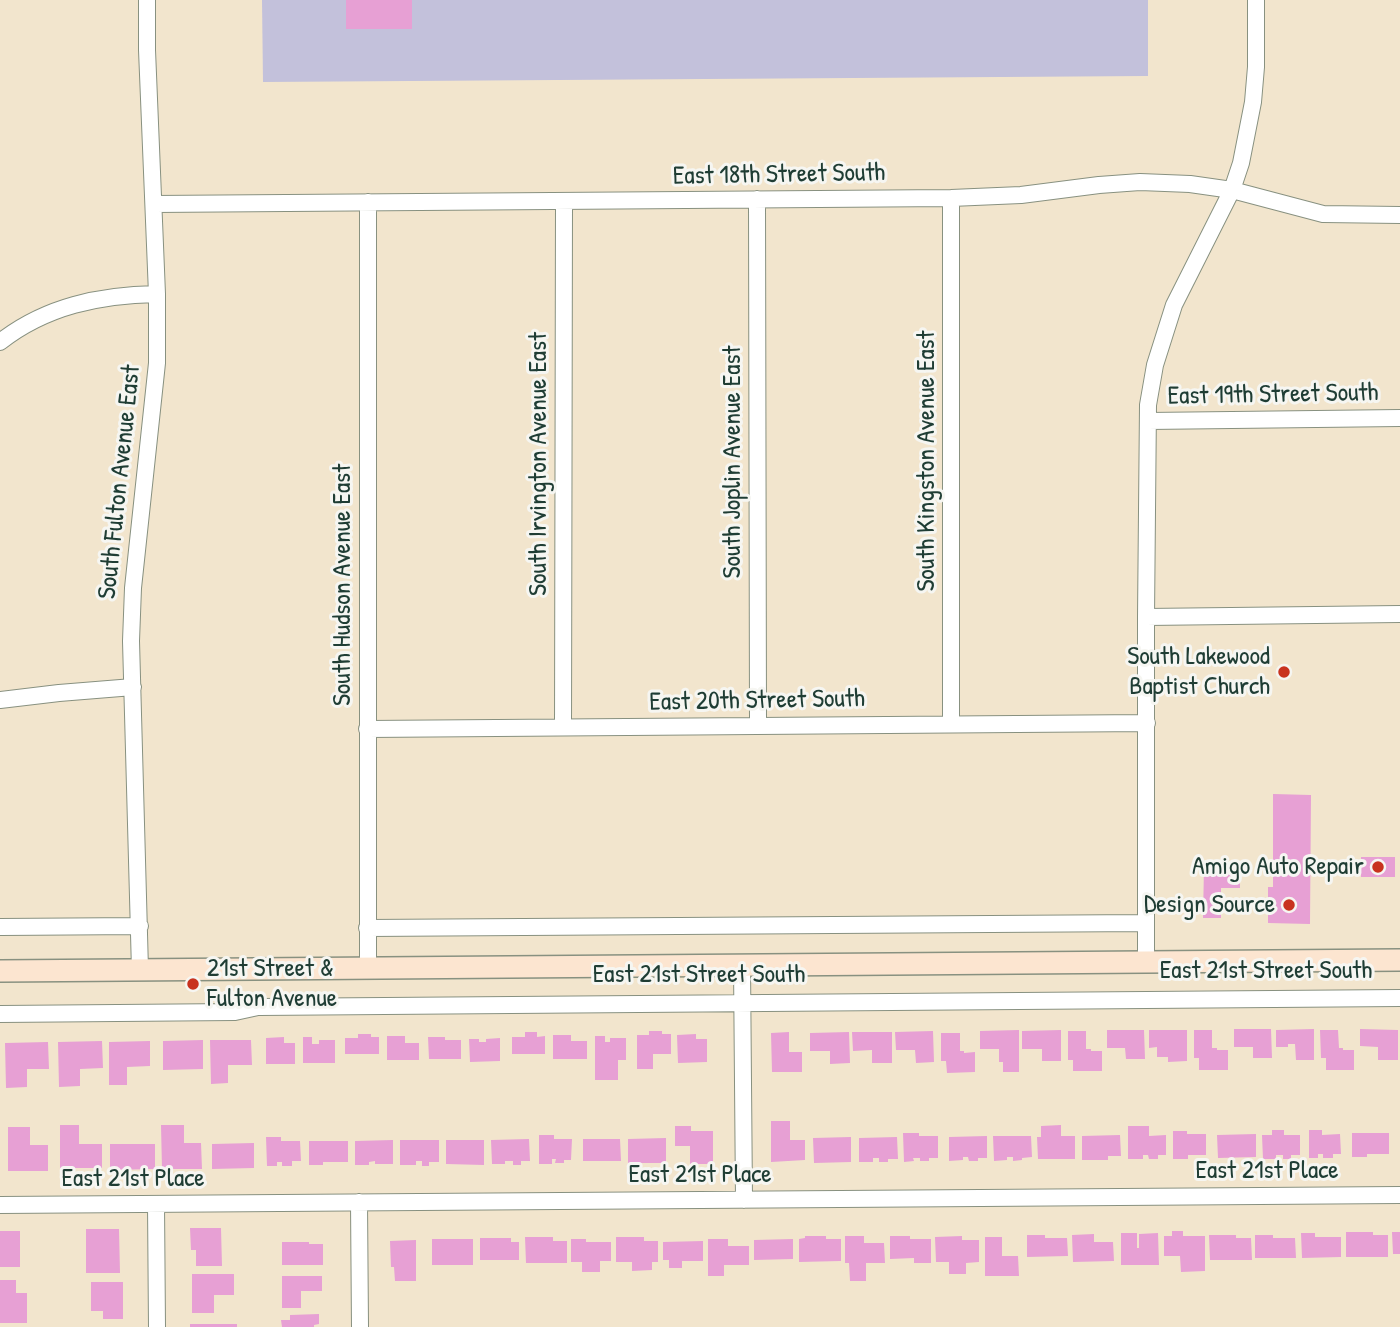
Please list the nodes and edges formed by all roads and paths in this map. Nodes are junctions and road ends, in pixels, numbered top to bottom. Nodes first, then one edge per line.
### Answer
1 (147, 0) edge
2 (1256, 0) edge
3 (1233, 190) junction
4 (951, 198) junction
5 (757, 200) junction
6 (368, 202) junction
7 (564, 202) junction
8 (154, 204) junction
9 (1400, 215) edge
10 (158, 293) junction
11 (0, 342) edge
12 (1400, 418) edge
13 (1147, 421) junction
14 (1400, 614) edge
15 (1146, 617) junction
16 (133, 687) junction
17 (0, 700) edge
18 (1147, 723) junction
19 (951, 724) junction
20 (758, 725) junction
21 (563, 727) junction
22 (367, 729) junction
23 (1146, 923) junction
24 (140, 926) junction
25 (0, 927) edge
26 (368, 928) junction
27 (1400, 960) edge
28 (1146, 961) junction
29 (742, 965) junction
30 (368, 967) junction
31 (140, 970) junction
32 (0, 971) edge
33 (1400, 998) edge
34 (742, 1003) junction
35 (0, 1014) edge
36 (1400, 1195) edge
37 (744, 1199) junction
38 (359, 1202) junction
39 (156, 1204) junction
40 (0, 1205) edge
41 (157, 1327) edge
42 (359, 1327) edge

1 - 8 street, South Fulton Avenue East
2 - 3 street
3 - 4 street, East 18th Street South
3 - 9 street, East 18th Street South
3 - 13 street
4 - 5 street, East 18th Street South
4 - 19 street, South Kingston Avenue East
5 - 7 street, East 18th Street South
5 - 20 street, South Joplin Avenue East
6 - 7 street, East 18th Street South
6 - 8 street, East 18th Street South
6 - 22 street, South Hudson Avenue East
7 - 21 street, South Irvington Avenue East
8 - 10 street, South Fulton Avenue East
10 - 11 street
10 - 16 street, South Fulton Avenue East
12 - 13 street, East 19th Street South
13 - 15 street
14 - 15 street
15 - 18 street
16 - 17 street
16 - 24 street, South Fulton Avenue East
18 - 19 street, East 20th Street South
18 - 23 street
19 - 20 street, East 20th Street South
20 - 21 street, East 20th Street South
21 - 22 street, East 20th Street South
22 - 26 street, South Hudson Avenue East
23 - 26 street, East 21st Street South
23 - 28 street
24 - 25 street
24 - 31 street, South Fulton Avenue East
26 - 30 street, South Hudson Avenue East
27 - 28 main road, East 21st Street South
28 - 29 main road, East 21st Street South
29 - 30 main road, East 21st Street South
29 - 34 street
30 - 31 main road, East 21st Street South
31 - 32 main road, East 21st Street South
33 - 34 street, East 21st Street South
34 - 35 street, East 21st Street South
34 - 37 street
36 - 37 street, East 21st Place
37 - 38 street, East 21st Place
38 - 39 street, East 21st Place
38 - 42 street
39 - 40 street, East 21st Place
39 - 41 street

